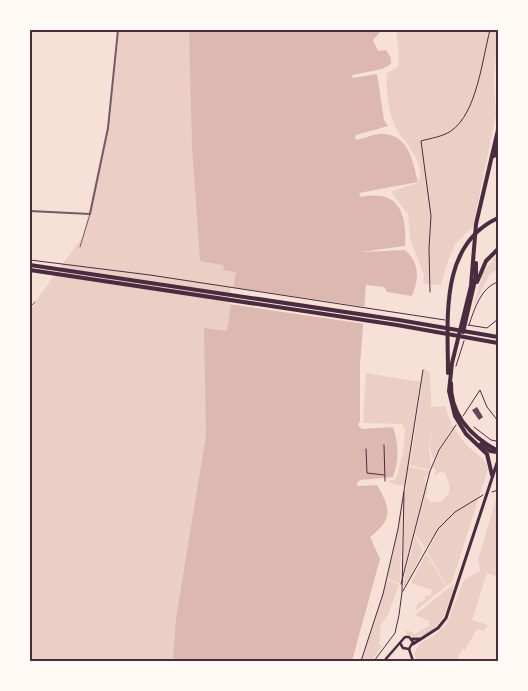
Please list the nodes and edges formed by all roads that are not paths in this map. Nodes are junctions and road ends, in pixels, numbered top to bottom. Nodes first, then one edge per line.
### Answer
1 (118, 30) edge
2 (498, 73) edge
3 (498, 80) edge
4 (498, 95) edge
5 (498, 130) edge
6 (498, 145) edge
7 (30, 211) edge
8 (90, 214) junction
9 (498, 218) edge
10 (80, 247) dead end
11 (498, 248) edge
12 (30, 265) edge
13 (30, 270) edge
14 (472, 296) junction
15 (35, 302) dead end
16 (30, 307) edge
17 (498, 337) edge
18 (498, 343) edge
19 (449, 386) junction
20 (474, 441) junction
21 (498, 452) edge
22 (498, 460) edge
23 (492, 475) junction
24 (421, 638) junction
25 (412, 639) junction
26 (400, 643) junction
27 (413, 644) junction
28 (402, 647) junction
29 (409, 649) junction
30 (394, 650) junction
31 (384, 661) edge
32 (413, 661) edge

1 - 8 street
2 - 3 highway
3 - 4 highway
5 - 19 highway
6 - 14 highway
7 - 8 street
8 - 10 lane
9 - 19 highway
11 - 14 highway
12 - 17 highway
13 - 18 highway
14 - 21 highway
15 - 16 lane
19 - 20 highway
20 - 21 highway
20 - 23 highway
22 - 23 main road
23 - 24 main road
24 - 25 main road
24 - 27 main road
25 - 26 main road
25 - 27 main road
26 - 28 main road
26 - 30 main road
27 - 29 main road
28 - 29 main road
28 - 30 main road
29 - 32 main road
30 - 31 main road

